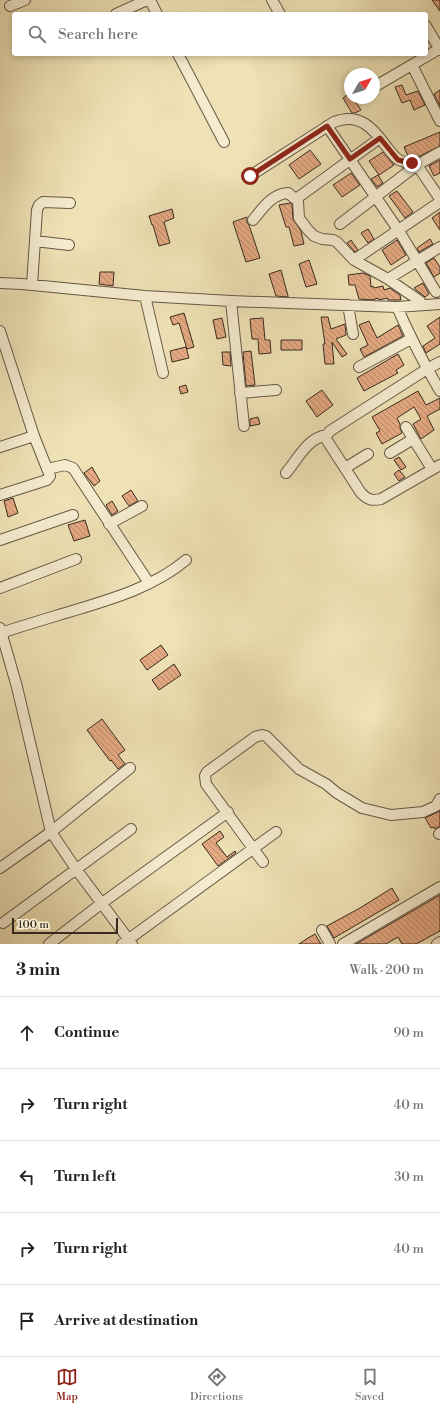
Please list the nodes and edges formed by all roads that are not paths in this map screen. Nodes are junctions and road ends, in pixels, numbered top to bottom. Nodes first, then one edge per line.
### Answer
1 (25, 0) edge
2 (148, 0) edge
3 (272, 0) edge
4 (10, 6) dead end
5 (121, 12) edge
6 (156, 12) edge
7 (279, 12) edge
8 (428, 29) edge
9 (440, 50) edge
10 (179, 56) edge
11 (412, 65) junction
12 (380, 84) edge
13 (439, 116) edge
14 (327, 126) junction
15 (380, 138) junction
16 (224, 142) dead end
17 (440, 152) edge
18 (350, 159) junction
19 (418, 164) junction
20 (250, 176) dead end
21 (375, 198) junction
22 (296, 199) junction
23 (440, 201) edge
24 (70, 203) dead end
25 (253, 220) dead end
26 (340, 224) dead end
27 (398, 231) junction
28 (35, 242) junction
29 (68, 245) dead end
30 (440, 247) edge
31 (354, 260) junction
32 (417, 261) junction
33 (388, 279) junction
34 (0, 283) edge
35 (32, 285) junction
36 (438, 291) edge
37 (145, 296) junction
38 (231, 301) junction
39 (420, 301) junction
40 (440, 304) edge
41 (348, 305) junction
42 (410, 305) junction
43 (397, 307) junction
44 (0, 331) edge
45 (353, 334) dead end
46 (411, 339) junction
47 (440, 362) edge
48 (359, 367) dead end
49 (427, 369) junction
50 (163, 373) dead end
51 (276, 390) dead end
52 (440, 391) edge
53 (240, 393) junction
54 (244, 426) dead end
55 (406, 427) dead end
56 (327, 435) junction
57 (34, 436) junction
58 (414, 439) junction
59 (0, 447) edge
60 (390, 453) dead end
61 (368, 454) dead end
62 (436, 467) edge
63 (345, 468) junction
64 (47, 469) junction
65 (286, 473) dead end
66 (0, 495) edge
67 (142, 506) dead end
68 (73, 515) dead end
69 (109, 524) junction
70 (0, 540) edge
71 (76, 560) dead end
72 (186, 560) dead end
73 (149, 583) junction
74 (0, 588) edge
75 (1, 630) edge
76 (130, 768) dead end
77 (440, 799) edge
78 (228, 812) junction
79 (131, 829) dead end
80 (51, 832) junction
81 (276, 832) dead end
82 (254, 848) junction
83 (263, 862) dead end
84 (0, 868) edge
85 (76, 869) junction
86 (440, 887) edge
87 (102, 903) junction
88 (3, 923) dead end
89 (322, 930) dead end
90 (128, 942) edge
91 (440, 942) edge
92 (48, 944) edge
93 (330, 944) edge
94 (343, 944) edge
95 (437, 944) edge

1 - 4 street
2 - 5 street
2 - 6 street
3 - 7 street
8 - 9 street
9 - 11 street
10 - 16 street
11 - 12 street
11 - 13 street
14 - 15 street
14 - 18 street
14 - 20 street
15 - 18 street
15 - 19 street
17 - 19 street
18 - 21 street
18 - 22 street
19 - 21 street
19 - 23 street
21 - 26 street
21 - 27 street
22 - 25 street
22 - 31 street
23 - 27 street
24 - 28 street
27 - 31 street
27 - 32 street
28 - 29 street
28 - 35 street
30 - 32 street
31 - 33 street
32 - 33 street
32 - 36 street
33 - 39 street
34 - 35 street
35 - 37 street
36 - 39 street
37 - 38 street
37 - 50 street
38 - 41 street
38 - 53 street
39 - 42 street
40 - 42 street
41 - 43 street
41 - 45 street
42 - 43 street
43 - 46 street
44 - 57 street
46 - 48 street
46 - 49 street
47 - 49 street
49 - 52 street
49 - 56 street
51 - 53 street
53 - 54 street
55 - 58 street
56 - 63 street
56 - 65 street
57 - 59 street
57 - 64 street
58 - 60 street
58 - 62 street
61 - 63 street
62 - 63 street
64 - 66 street
64 - 69 street
67 - 69 street
68 - 70 street
69 - 73 street
71 - 74 street
72 - 73 street
73 - 75 street
75 - 80 street
76 - 80 street
77 - 78 street
78 - 82 street
78 - 87 street
79 - 85 street
80 - 84 street
80 - 85 street
81 - 82 street
82 - 83 street
82 - 90 street
85 - 87 street
85 - 88 street
86 - 94 street
87 - 90 street
87 - 92 street
89 - 93 street
91 - 95 street

